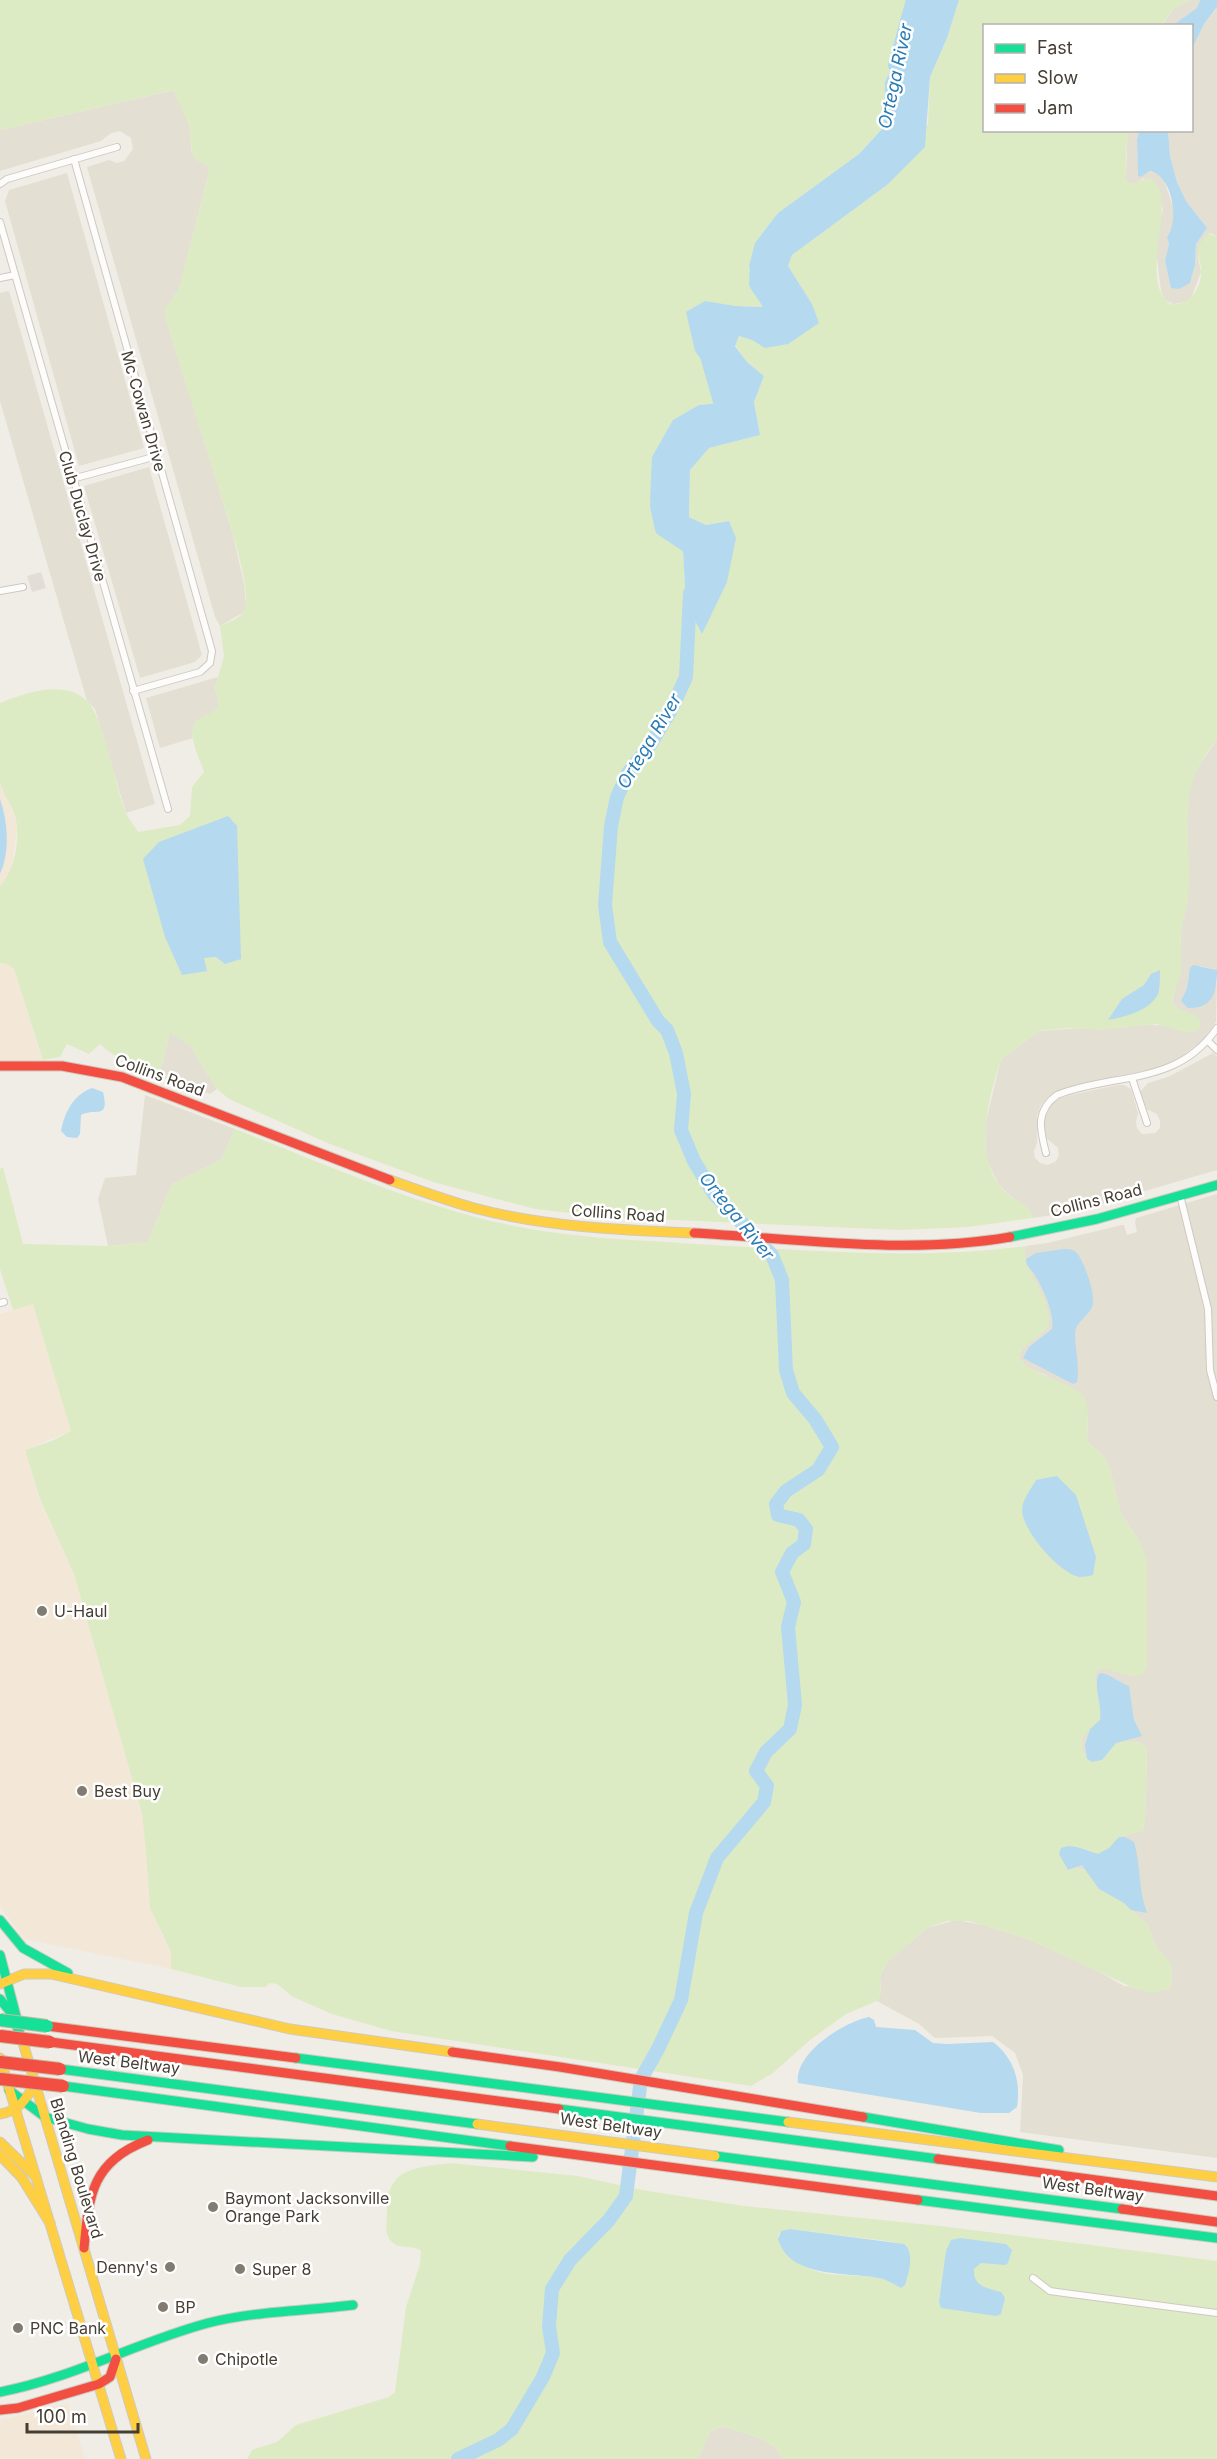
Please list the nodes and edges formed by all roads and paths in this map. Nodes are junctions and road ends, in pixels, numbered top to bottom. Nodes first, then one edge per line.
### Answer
1 (117, 147) dead end
2 (74, 159) junction
3 (0, 184) edge
4 (0, 222) edge
5 (15, 275) junction
6 (0, 278) edge
7 (157, 456) junction
8 (72, 479) junction
9 (23, 587) dead end
10 (0, 591) edge
11 (133, 691) junction
12 (168, 809) dead end
13 (1217, 1028) edge
14 (1208, 1041) junction
15 (1217, 1050) edge
16 (37, 1064) junction
17 (0, 1066) edge
18 (0, 1073) edge
19 (1132, 1078) junction
20 (1148, 1123) dead end
21 (1046, 1153) dead end
22 (1217, 1185) edge
23 (1180, 1195) junction
24 (1217, 1397) edge
25 (0, 1920) edge
26 (0, 1955) edge
27 (80, 1979) junction
28 (4, 1982) edge
29 (0, 1999) edge
30 (0, 2020) edge
31 (0, 2036) edge
32 (21, 2037) junction
33 (0, 2060) edge
34 (0, 2079) edge
35 (35, 2082) junction
36 (20, 2106) junction
37 (0, 2114) edge
38 (45, 2117) junction
39 (154, 2138) junction
40 (0, 2142) edge
41 (0, 2156) edge
42 (612, 2162) junction
43 (1146, 2167) junction
44 (1217, 2176) edge
45 (36, 2177) junction
46 (1217, 2196) edge
47 (1217, 2222) edge
48 (50, 2223) junction
49 (1217, 2238) edge
50 (84, 2248) junction
51 (1033, 2278) dead end
52 (353, 2305) dead end
53 (1217, 2313) edge
54 (116, 2356) junction
55 (93, 2365) junction
56 (99, 2384) junction
57 (0, 2394) edge
58 (1, 2410) edge
59 (122, 2459) edge
60 (146, 2459) edge

1 - 2 street
2 - 3 street
2 - 7 street, Mc Cowan Drive
4 - 5 street, Club Duclay Drive
5 - 6 street
5 - 8 street, Club Duclay Drive
7 - 8 street
7 - 11 street, Mc Cowan Drive
8 - 11 street, Club Duclay Drive
9 - 10 street
11 - 12 street, Club Duclay Drive
13 - 14 street
14 - 15 street
14 - 19 street
16 - 17 main road, Collins Road
16 - 18 main road, Collins Road
16 - 23 main road, Collins Road
19 - 20 street
19 - 21 street
22 - 23 main road, Collins Road
23 - 24 street
25 - 27 main road
26 - 28 main road, Blanding Boulevard
27 - 28 main road
27 - 43 main road
28 - 32 main road, Blanding Boulevard
29 - 32 main road
30 - 43 main road, bridge
31 - 46 main road, West Beltway, bridge
32 - 35 main road, Blanding Boulevard
33 - 36 main road
33 - 47 main road, West Beltway, bridge
34 - 42 main road, bridge
35 - 36 main road
35 - 38 main road, Blanding Boulevard
36 - 37 main road
36 - 38 main road
36 - 45 main road
38 - 39 main road
38 - 50 main road, Blanding Boulevard
39 - 42 main road
39 - 50 main road
40 - 45 main road
41 - 48 main road
42 - 49 main road
43 - 44 main road
45 - 48 main road
48 - 55 main road
50 - 54 main road, Blanding Boulevard
51 - 53 street
52 - 54 main road
54 - 55 main road
54 - 56 main road
54 - 60 main road, Blanding Boulevard
55 - 56 main road
55 - 57 main road
56 - 58 main road
56 - 59 main road
57 - 58 main road

